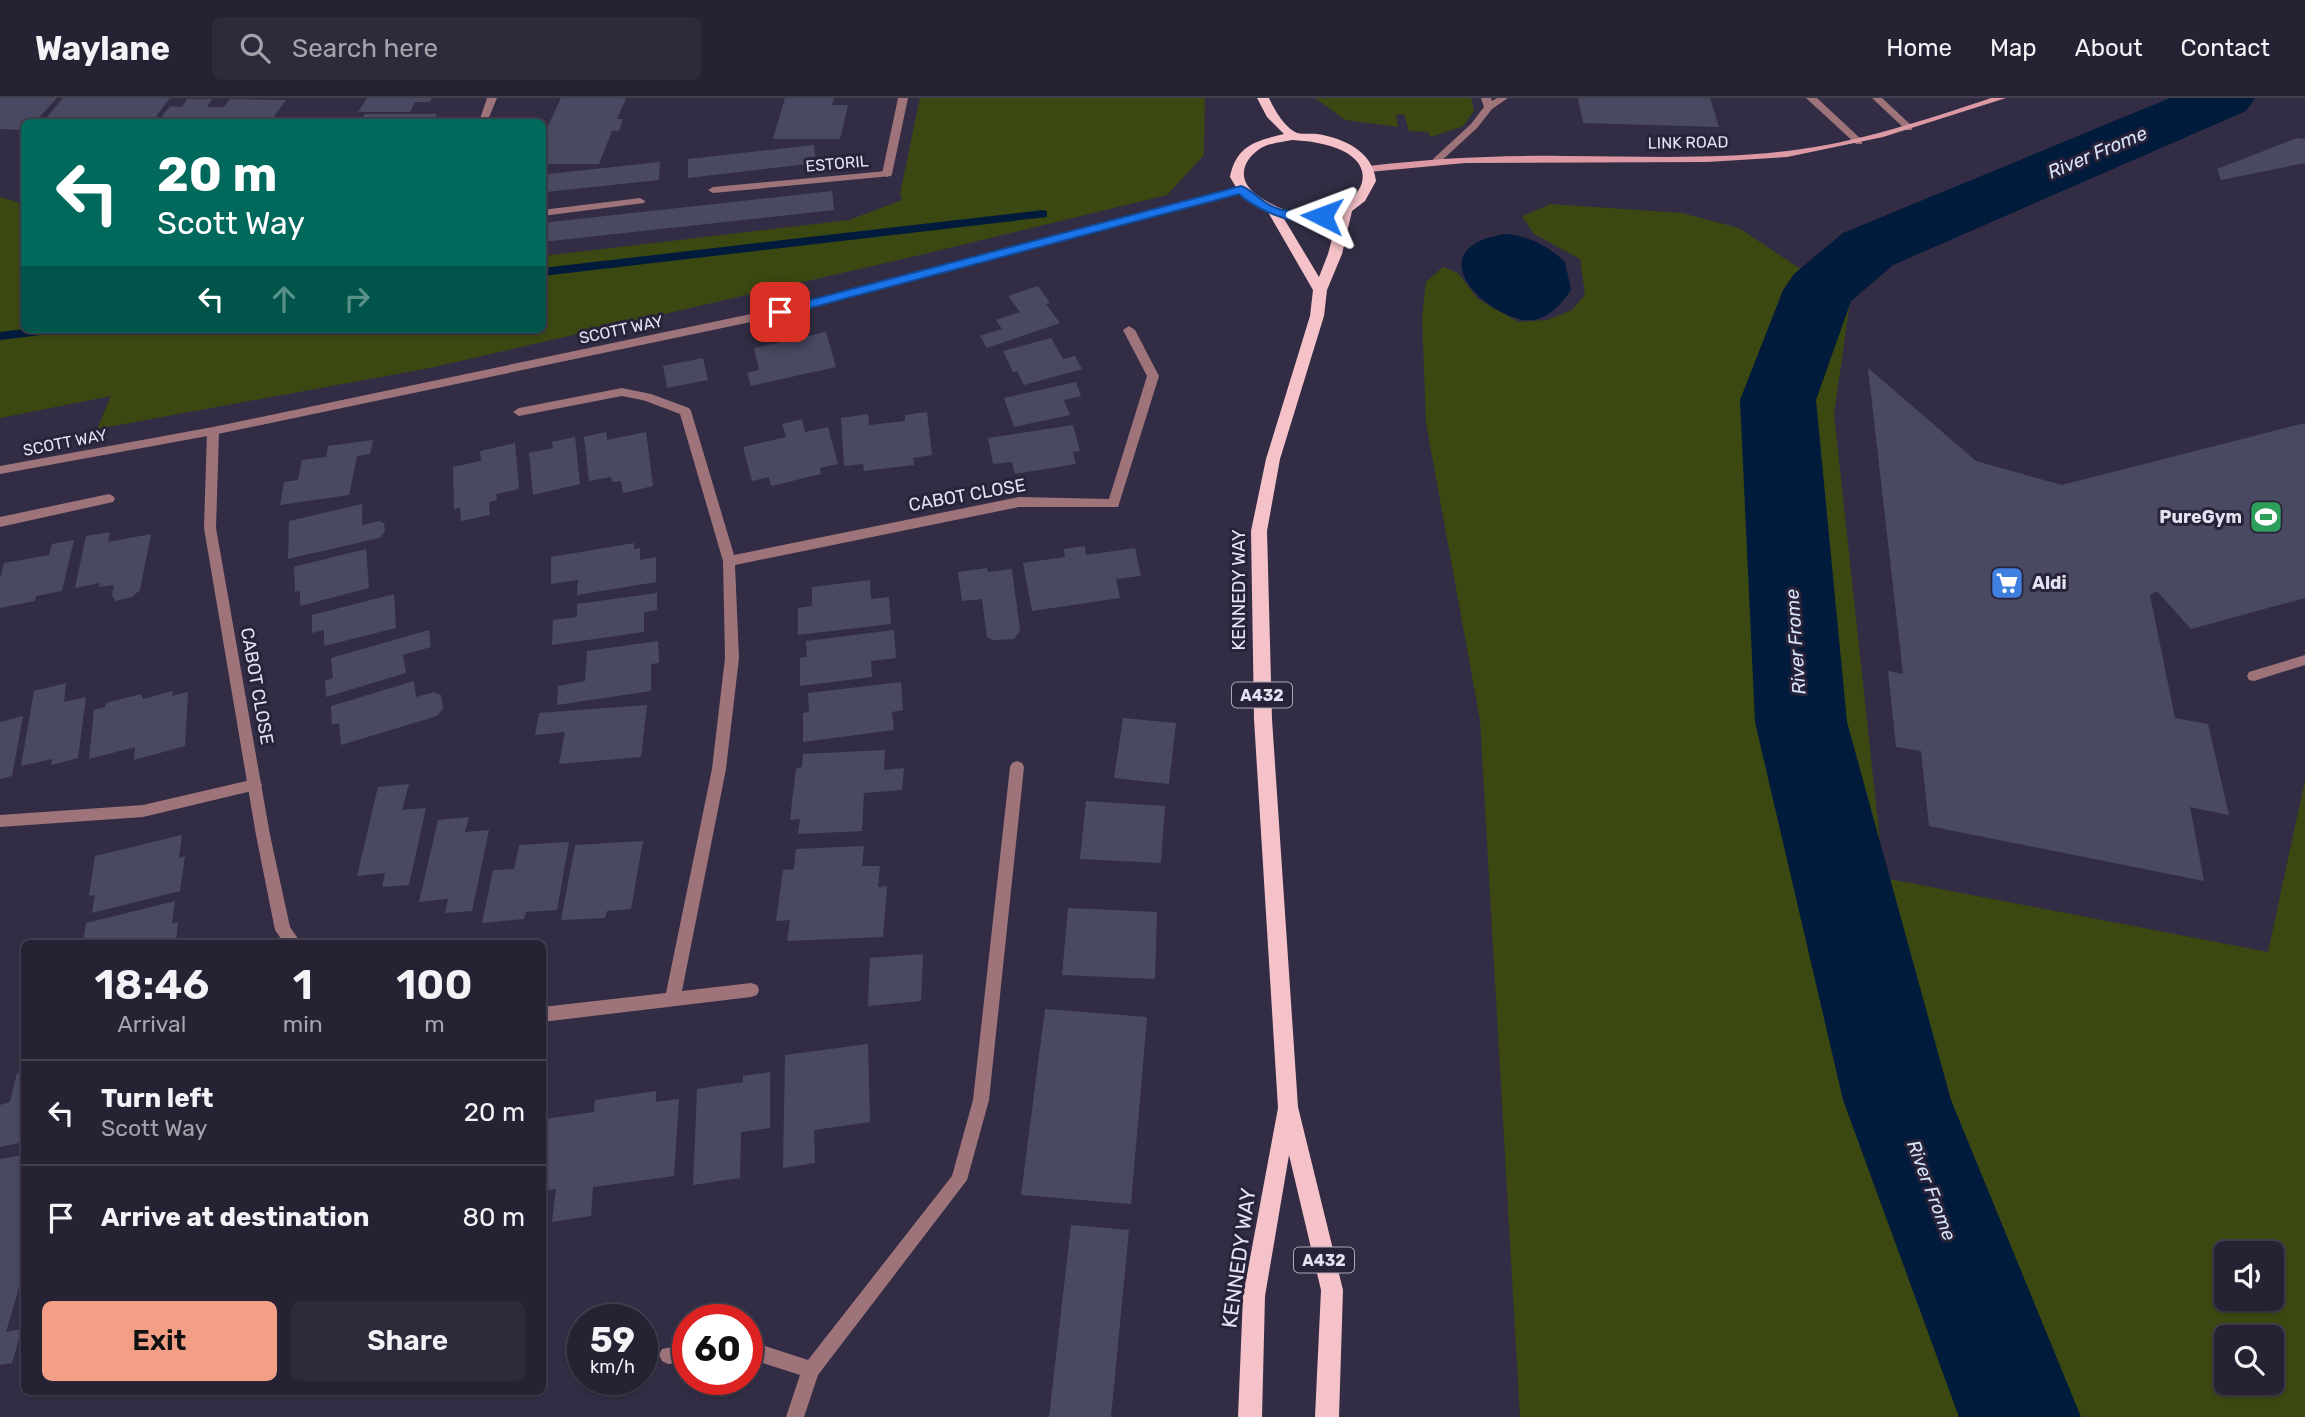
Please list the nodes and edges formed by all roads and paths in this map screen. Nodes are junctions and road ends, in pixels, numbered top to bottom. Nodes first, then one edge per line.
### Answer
1 (492, 98) edge
2 (903, 98) edge
3 (1264, 98) edge
4 (1503, 98) edge
5 (1811, 98) edge
6 (1877, 98) edge
7 (2001, 98) edge
8 (1488, 102) edge
9 (484, 119) edge
10 (1909, 128) junction
11 (1292, 136) junction
12 (1859, 142) junction
13 (1436, 161) junction
14 (1368, 169) junction
15 (1241, 189) junction
16 (713, 190) dead end
17 (640, 201) dead end
18 (1346, 210) junction
19 (1274, 212) junction
20 (546, 213) edge
21 (1320, 290) junction
22 (1129, 330) dead end
23 (519, 412) dead end
24 (212, 431) junction
25 (0, 470) edge
26 (109, 499) dead end
27 (0, 522) edge
28 (729, 561) junction
29 (2305, 660) edge
30 (2254, 676) dead end
31 (1017, 767) dead end
32 (255, 785) junction
33 (0, 821) edge
34 (291, 940) edge
35 (751, 990) dead end
36 (673, 998) junction
37 (546, 1014) edge
38 (1288, 1107) junction
39 (763, 1354) edge
40 (668, 1355) dead end
41 (672, 1355) edge
42 (811, 1370) junction
43 (795, 1417) edge
44 (1250, 1417) edge
45 (1327, 1417) edge

1 - 9 street
2 - 16 street, ESTORIL
3 - 11 main road
4 - 8 street
5 - 12 street
6 - 10 street
7 - 10 main road, LINK ROAD
8 - 13 street
10 - 12 main road, LINK ROAD
11 - 14 main road
11 - 15 main road
12 - 13 main road, LINK ROAD
13 - 14 main road, LINK ROAD
14 - 18 main road, A432
15 - 19 main road
15 - 24 street, SCOTT WAY
17 - 20 street
18 - 19 main road
18 - 21 main road, KENNEDY WAY / A432
19 - 21 main road
21 - 38 main road, KENNEDY WAY / A432
22 - 28 street, CABOT CLOSE
23 - 28 street
24 - 25 street, SCOTT WAY
24 - 32 street, CABOT CLOSE
26 - 27 street
28 - 36 street
29 - 30 street
31 - 42 street
32 - 33 street
32 - 34 street, CABOT CLOSE
35 - 36 street
36 - 37 street
38 - 44 main road, KENNEDY WAY / A432
38 - 45 main road, KENNEDY WAY / A432
39 - 42 street
40 - 41 street
42 - 43 street

